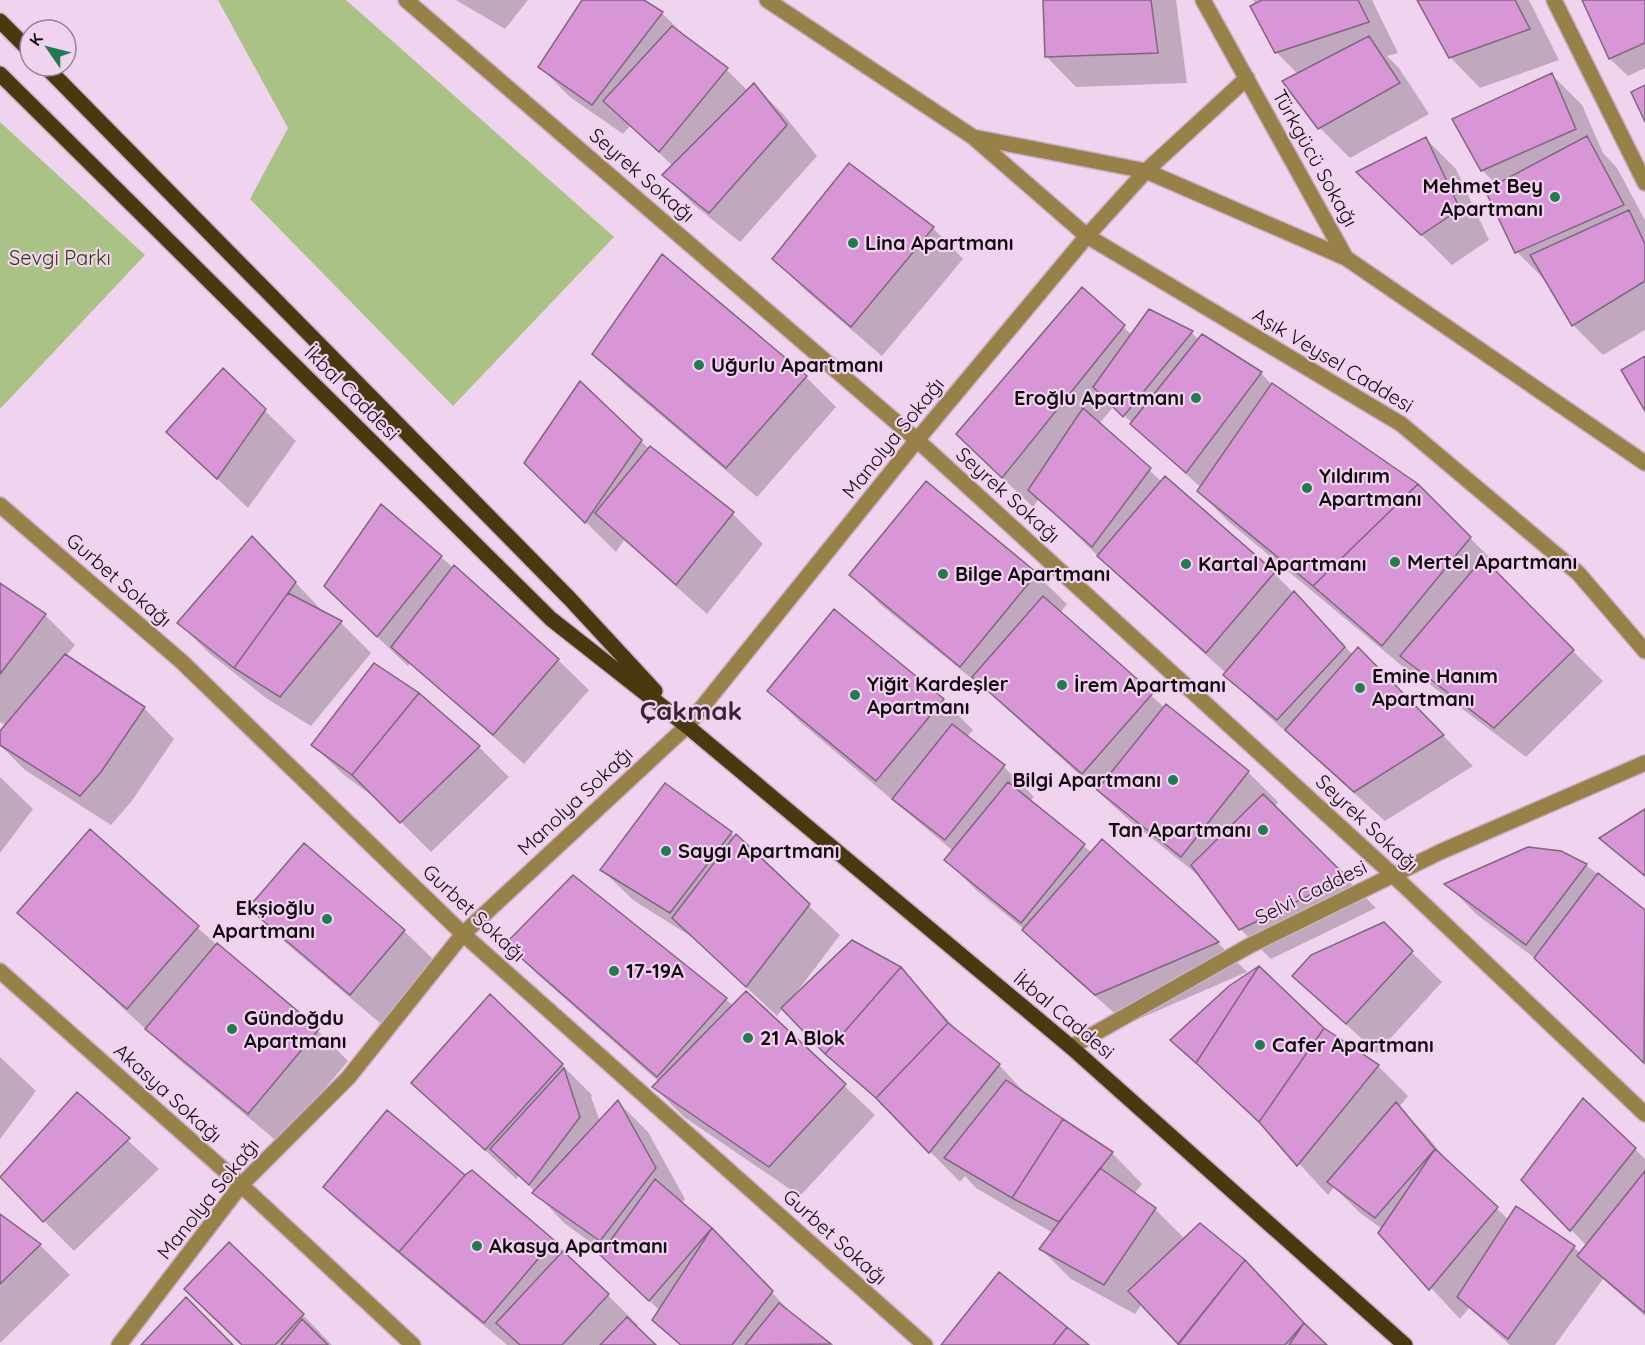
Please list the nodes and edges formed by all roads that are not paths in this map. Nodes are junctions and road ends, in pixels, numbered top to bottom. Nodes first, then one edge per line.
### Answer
1 (406, 0) edge
2 (767, 0) edge
3 (1203, 0) edge
4 (1554, 0) edge
5 (0, 21) edge
6 (18, 39) edge
7 (0, 74) edge
8 (57, 78) edge
9 (1247, 78) junction
10 (973, 137) junction
11 (1146, 171) junction
12 (1645, 183) edge
13 (1087, 237) junction
14 (1346, 258) junction
15 (917, 440) junction
16 (1645, 463) edge
17 (0, 505) edge
18 (1645, 651) edge
19 (687, 726) junction
20 (1645, 763) edge
21 (1393, 875) junction
22 (463, 934) junction
23 (0, 971) edge
24 (1071, 1047) junction
25 (1645, 1114) edge
26 (241, 1185) junction
27 (119, 1345) edge
28 (413, 1345) edge
29 (925, 1345) edge
30 (1405, 1345) edge

1 - 15 street, Seyrek Sokağı
2 - 10 street, Aşık Veysel Caddesi
3 - 9 street, Türkgücü Sokağı
4 - 12 street
5 - 6 main road
7 - 19 main road, İkbal Caddesi
8 - 19 main road, İkbal Caddesi
9 - 11 street, Türkgücü Sokağı
9 - 14 street, Türkgücü Sokağı
10 - 11 street, Aşık Veysel Caddesi
10 - 13 street, Aşık Veysel Caddesi
11 - 13 street, Manolya Sokağı
11 - 14 street, Aşık Veysel Caddesi
13 - 15 street, Manolya Sokağı
13 - 18 street, Aşık Veysel Caddesi
14 - 16 street, Aşık Veysel Caddesi
15 - 19 street, Manolya Sokağı
15 - 21 street, Seyrek Sokağı
17 - 22 street, Gurbet Sokağı
19 - 22 street, Manolya Sokağı
19 - 24 main road, İkbal Caddesi
20 - 21 street, Selvi Caddesi
21 - 24 street, Selvi Caddesi
21 - 25 street, Seyrek Sokağı
22 - 26 street, Manolya Sokağı
22 - 29 street, Gurbet Sokağı
23 - 26 street, Akasya Sokağı
24 - 30 main road, İkbal Caddesi
26 - 27 street, Manolya Sokağı
26 - 28 street, Akasya Sokağı

